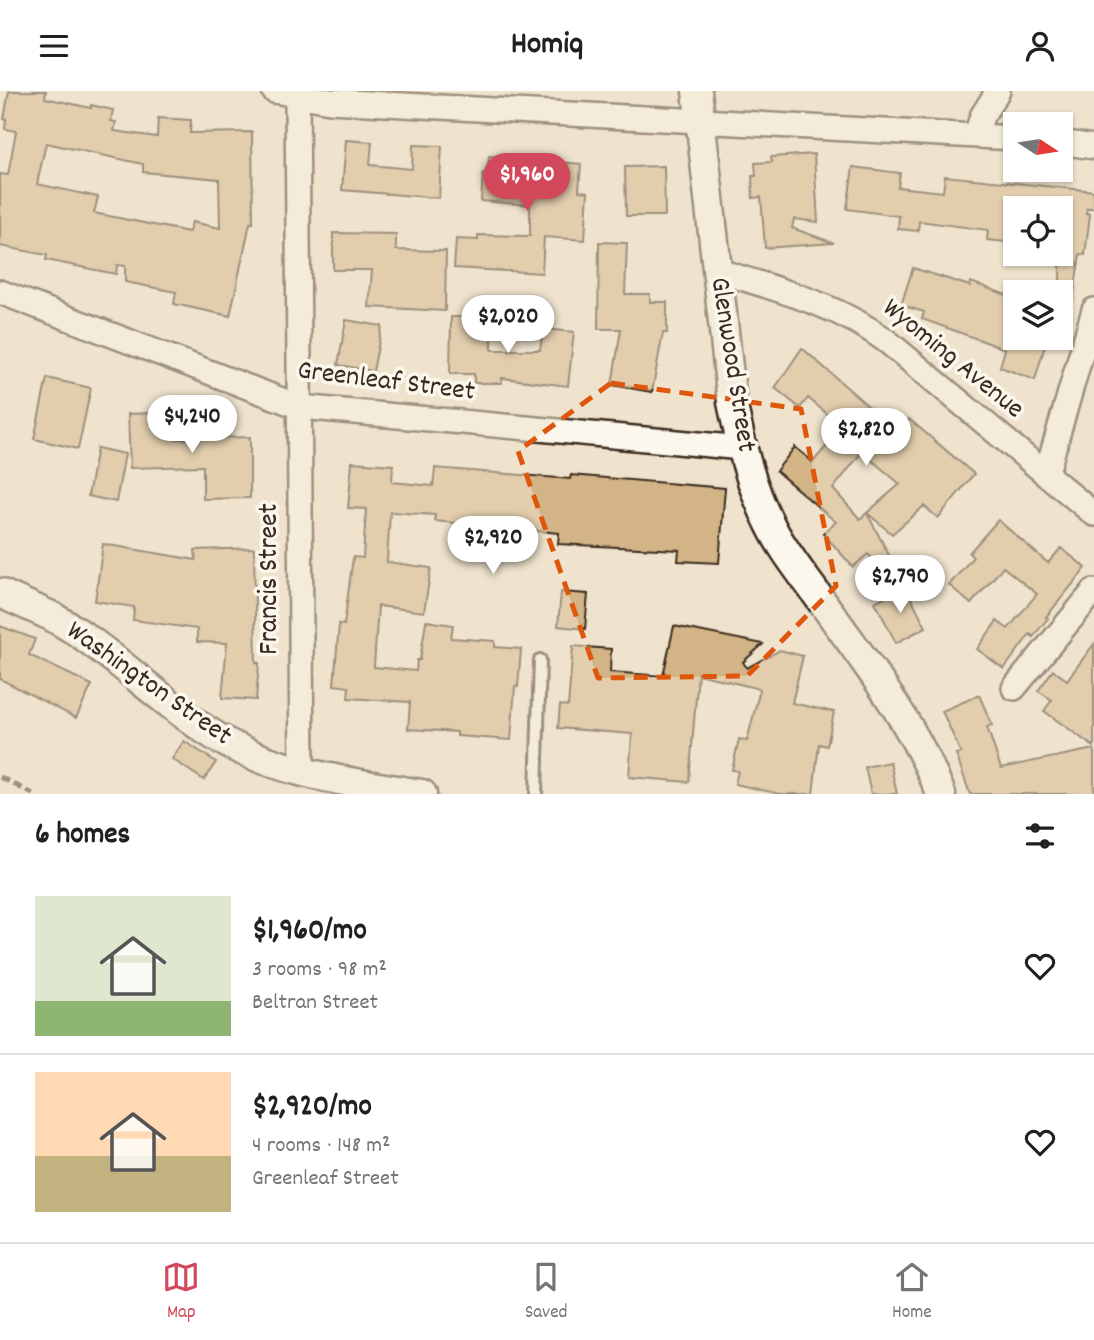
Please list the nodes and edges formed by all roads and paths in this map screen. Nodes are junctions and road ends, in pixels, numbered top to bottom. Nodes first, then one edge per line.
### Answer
1 (697, 91) edge
2 (998, 91) edge
3 (289, 93) edge
4 (700, 120) junction
5 (976, 135) junction
6 (1003, 137) edge
7 (1073, 144) edge
8 (1094, 147) edge
9 (716, 270) junction
10 (0, 292) edge
11 (1094, 310) edge
12 (300, 407) junction
13 (742, 448) junction
14 (1046, 475) junction
15 (1094, 514) edge
16 (1094, 591) edge
17 (0, 593) edge
18 (540, 660) dead end
19 (1014, 688) dead end
20 (302, 772) junction
21 (422, 794) edge
22 (536, 794) edge
23 (941, 794) edge

1 - 4 street, Glenwood Street
2 - 5 street
3 - 4 street
3 - 12 street, Francis Street
4 - 5 street
4 - 9 street, Glenwood Street
5 - 6 street
7 - 8 street
9 - 13 street, Glenwood Street
9 - 14 street, Wyoming Avenue
10 - 12 street, Greenleaf Street
11 - 14 street
12 - 13 street, Greenleaf Street
12 - 20 street, Francis Street
13 - 23 street, Glenwood Street
14 - 15 street, Wyoming Avenue
16 - 19 street
17 - 20 street, Washington Street
18 - 22 lane
20 - 21 street, Washington Street

